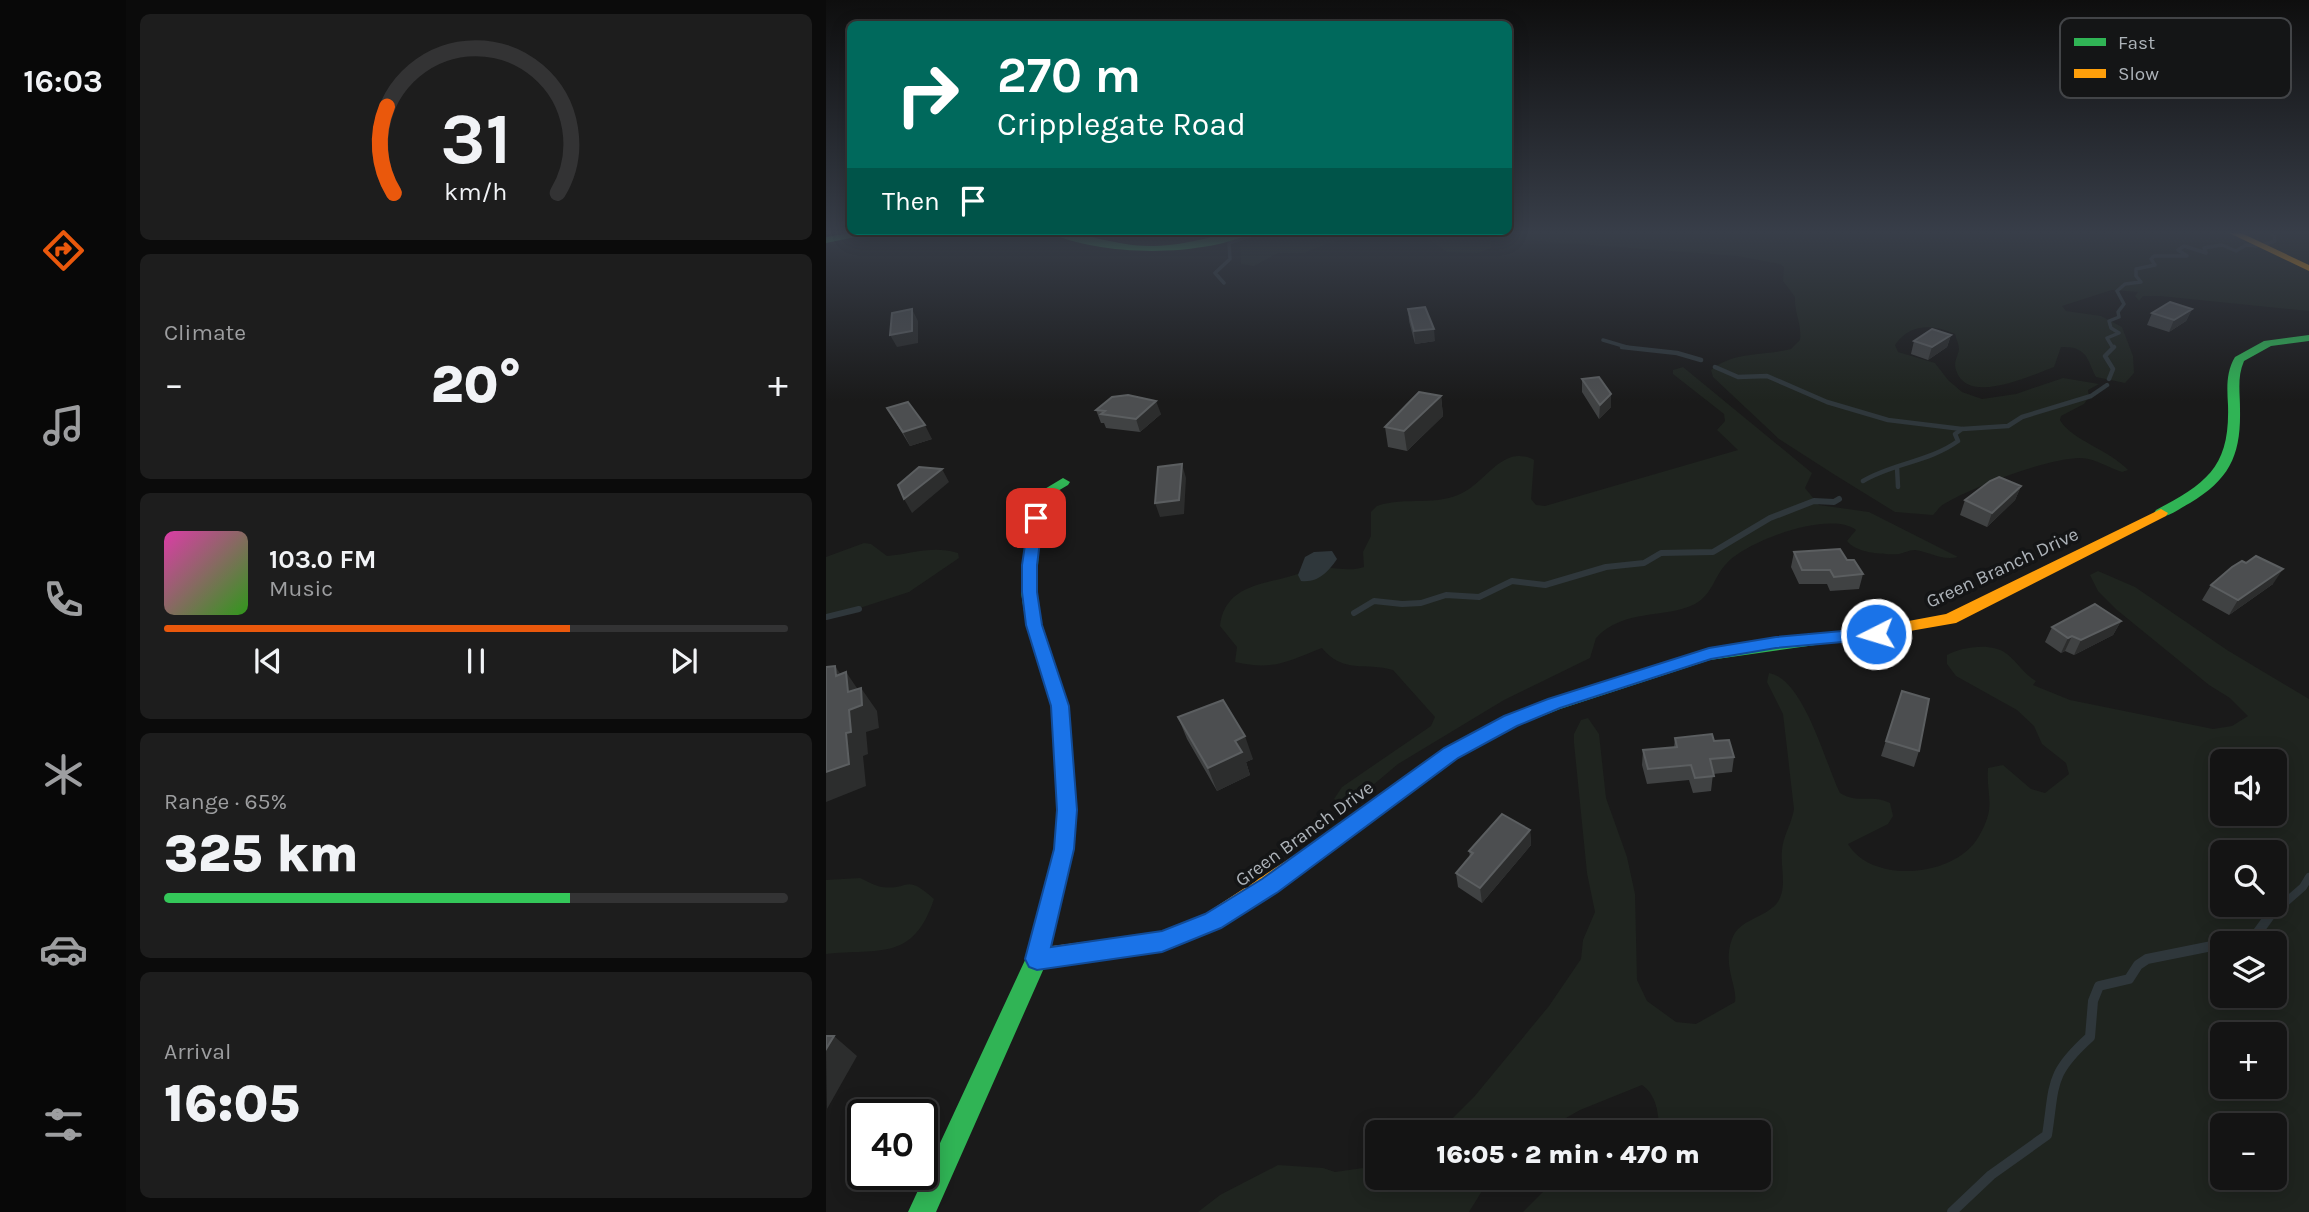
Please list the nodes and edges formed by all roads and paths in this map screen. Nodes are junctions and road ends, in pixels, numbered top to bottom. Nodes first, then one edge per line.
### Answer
1 (2309, 338) edge
2 (1063, 482) dead end
3 (1037, 959) junction
4 (922, 1212) edge

1 - 3 street, Green Branch Drive
2 - 3 street
3 - 4 street

